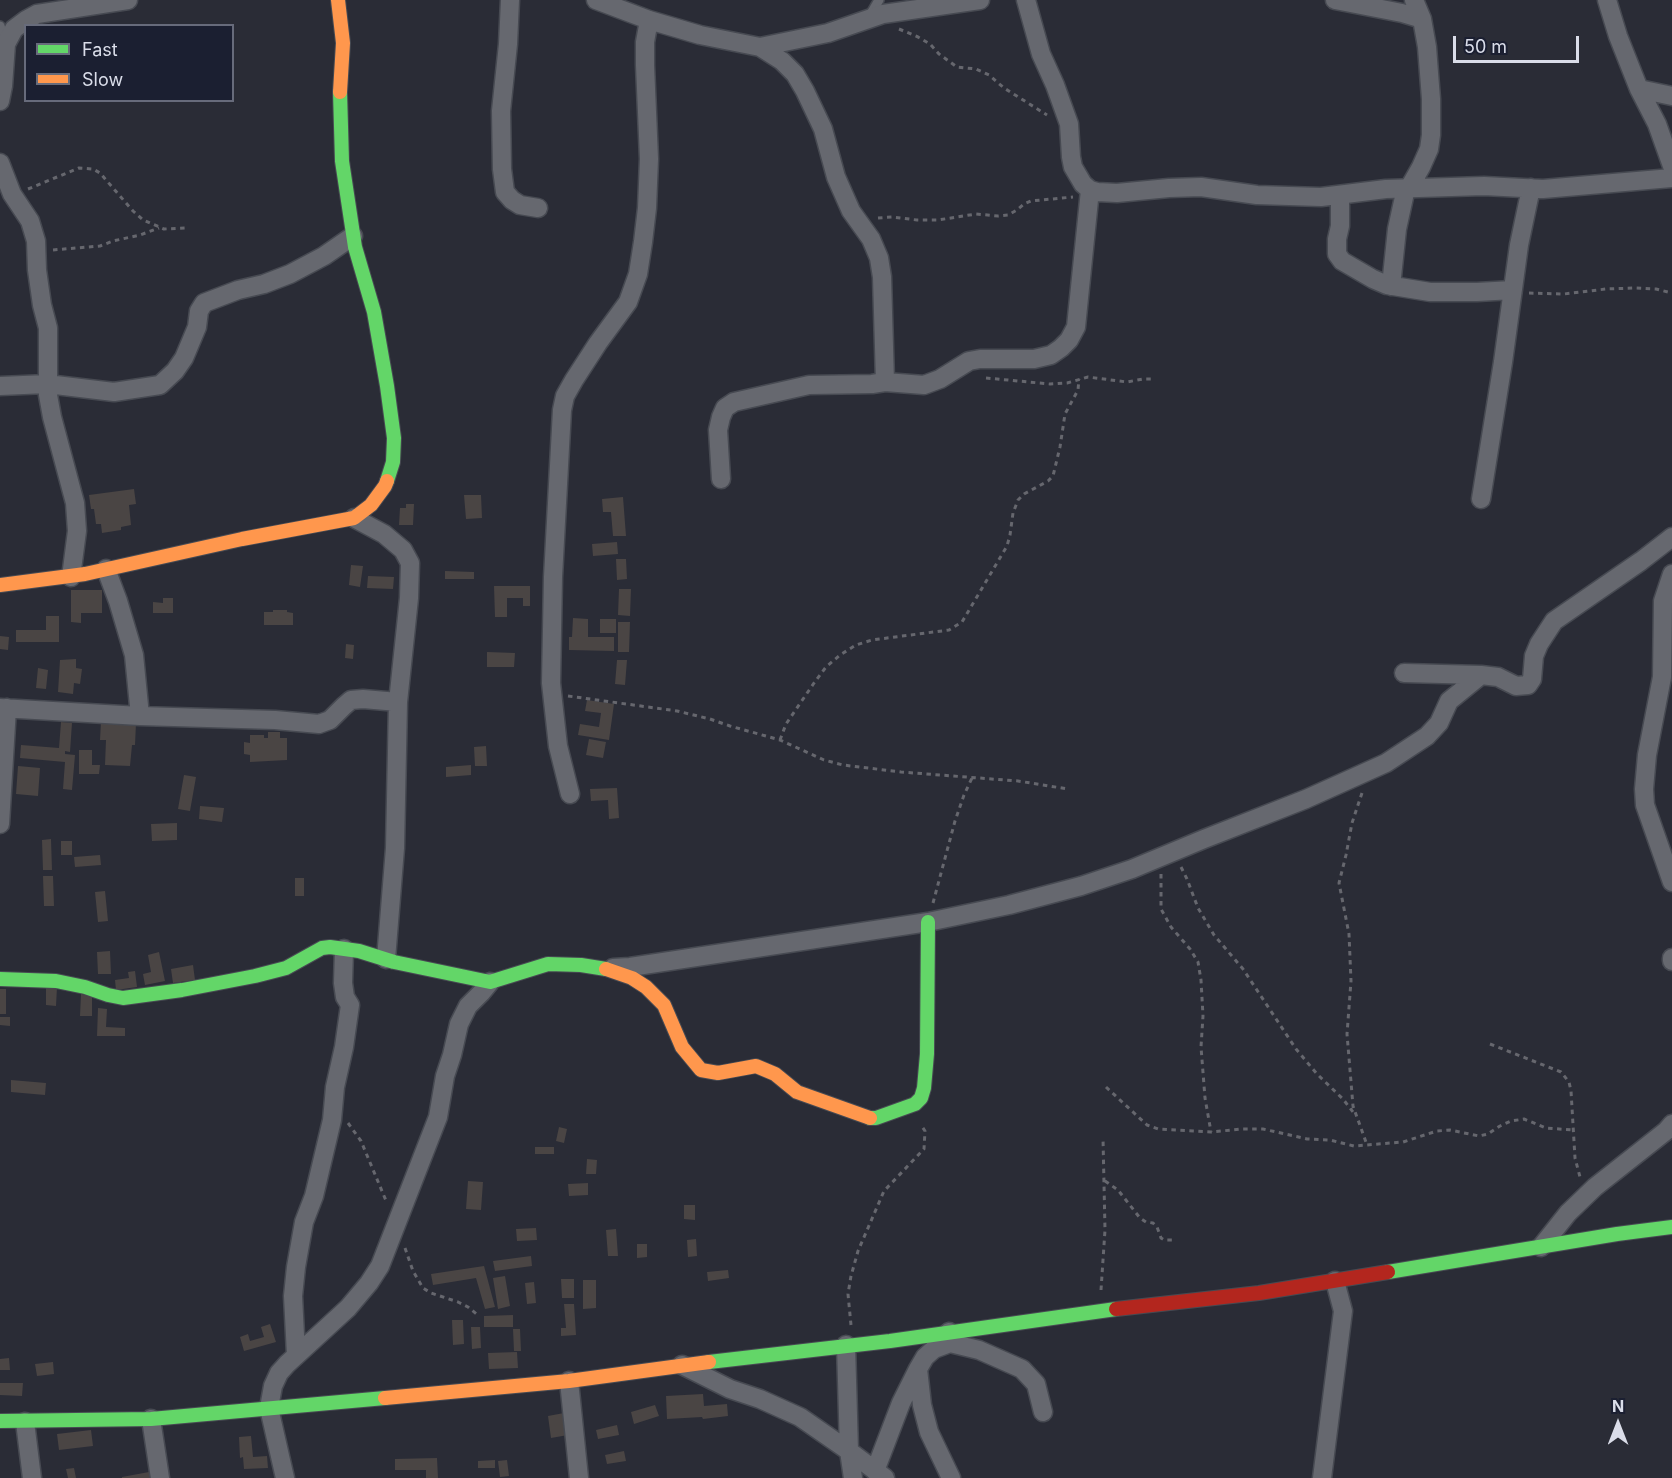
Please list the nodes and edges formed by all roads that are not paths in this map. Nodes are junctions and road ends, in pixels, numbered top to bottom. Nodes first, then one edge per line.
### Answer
1 (128, 0) edge
2 (338, 0) edge
3 (510, 0) edge
4 (596, 0) edge
5 (980, 0) edge
6 (1026, 0) edge
7 (1335, 0) edge
8 (1414, 0) edge
9 (1607, 0) edge
10 (877, 11) edge
11 (1422, 19) junction
12 (649, 20) junction
13 (3, 35) edge
14 (760, 47) junction
15 (1639, 89) junction
16 (1672, 96) edge
17 (0, 101) edge
18 (0, 164) edge
19 (1672, 166) edge
20 (1672, 178) edge
21 (1407, 188) junction
22 (1531, 188) junction
23 (1090, 193) junction
24 (1340, 195) junction
25 (538, 208) dead end
26 (353, 236) junction
27 (1391, 286) junction
28 (1513, 292) junction
29 (885, 382) junction
30 (47, 384) junction
31 (0, 386) edge
32 (721, 479) dead end
33 (1481, 499) dead end
34 (354, 518) junction
35 (1672, 537) edge
36 (106, 569) junction
37 (1672, 574) edge
38 (71, 577) junction
39 (0, 585) edge
40 (1667, 646) edge
41 (1404, 673) dead end
42 (1481, 675) junction
43 (1666, 689) edge
44 (398, 702) junction
45 (4, 708) edge
46 (140, 716) junction
47 (570, 794) dead end
48 (0, 824) edge
49 (1672, 882) edge
50 (928, 922) junction
51 (344, 949) junction
52 (386, 959) junction
53 (608, 969) junction
54 (0, 979) edge
55 (490, 982) junction
56 (1672, 1124) edge
57 (1672, 1227) edge
58 (1541, 1247) junction
59 (1335, 1281) junction
60 (950, 1338) junction
61 (850, 1345) junction
62 (296, 1355) junction
63 (682, 1365) junction
64 (918, 1369) junction
65 (569, 1381) junction
66 (269, 1408) junction
67 (1043, 1412) dead end
68 (151, 1419) junction
69 (0, 1421) edge
70 (25, 1422) junction
71 (849, 1451) junction
72 (880, 1474) edge
73 (32, 1478) edge
74 (160, 1478) edge
75 (285, 1478) edge
76 (579, 1478) edge
77 (853, 1478) edge
78 (951, 1478) edge
79 (1322, 1478) edge

1 - 13 street
2 - 26 street
3 - 25 street
4 - 12 street
5 - 10 street
6 - 23 street
7 - 11 street
8 - 11 street
9 - 15 street
10 - 14 street
11 - 21 street
12 - 14 street
12 - 47 street
13 - 17 street
14 - 29 street
15 - 16 street
15 - 19 street
18 - 30 street
20 - 22 street
21 - 22 street
21 - 24 street
21 - 27 street
22 - 28 street
23 - 24 street
23 - 29 street
24 - 27 street
26 - 30 street
26 - 34 street
27 - 28 street
28 - 33 street
29 - 32 street
30 - 31 street
30 - 38 street
34 - 36 street
34 - 44 street
35 - 42 street
36 - 38 street
36 - 46 street
37 - 40 street
38 - 39 street
40 - 43 street
41 - 42 street
42 - 50 street
43 - 49 street
44 - 46 street
44 - 52 street
45 - 46 street
45 - 48 street
50 - 53 street
50 - 53 street
51 - 52 street
51 - 54 street
51 - 62 street
52 - 55 street
53 - 55 street
55 - 62 street
56 - 58 street
57 - 58 street
58 - 59 street
59 - 60 street
59 - 79 street
60 - 61 street
60 - 64 street
60 - 67 street
61 - 63 street
61 - 71 street
62 - 66 street
63 - 65 street
63 - 71 street
64 - 72 street
64 - 78 street
65 - 66 street
65 - 76 street
66 - 68 street
66 - 75 street
68 - 70 street
68 - 74 street
69 - 70 street
70 - 73 street
71 - 72 street
71 - 77 street

